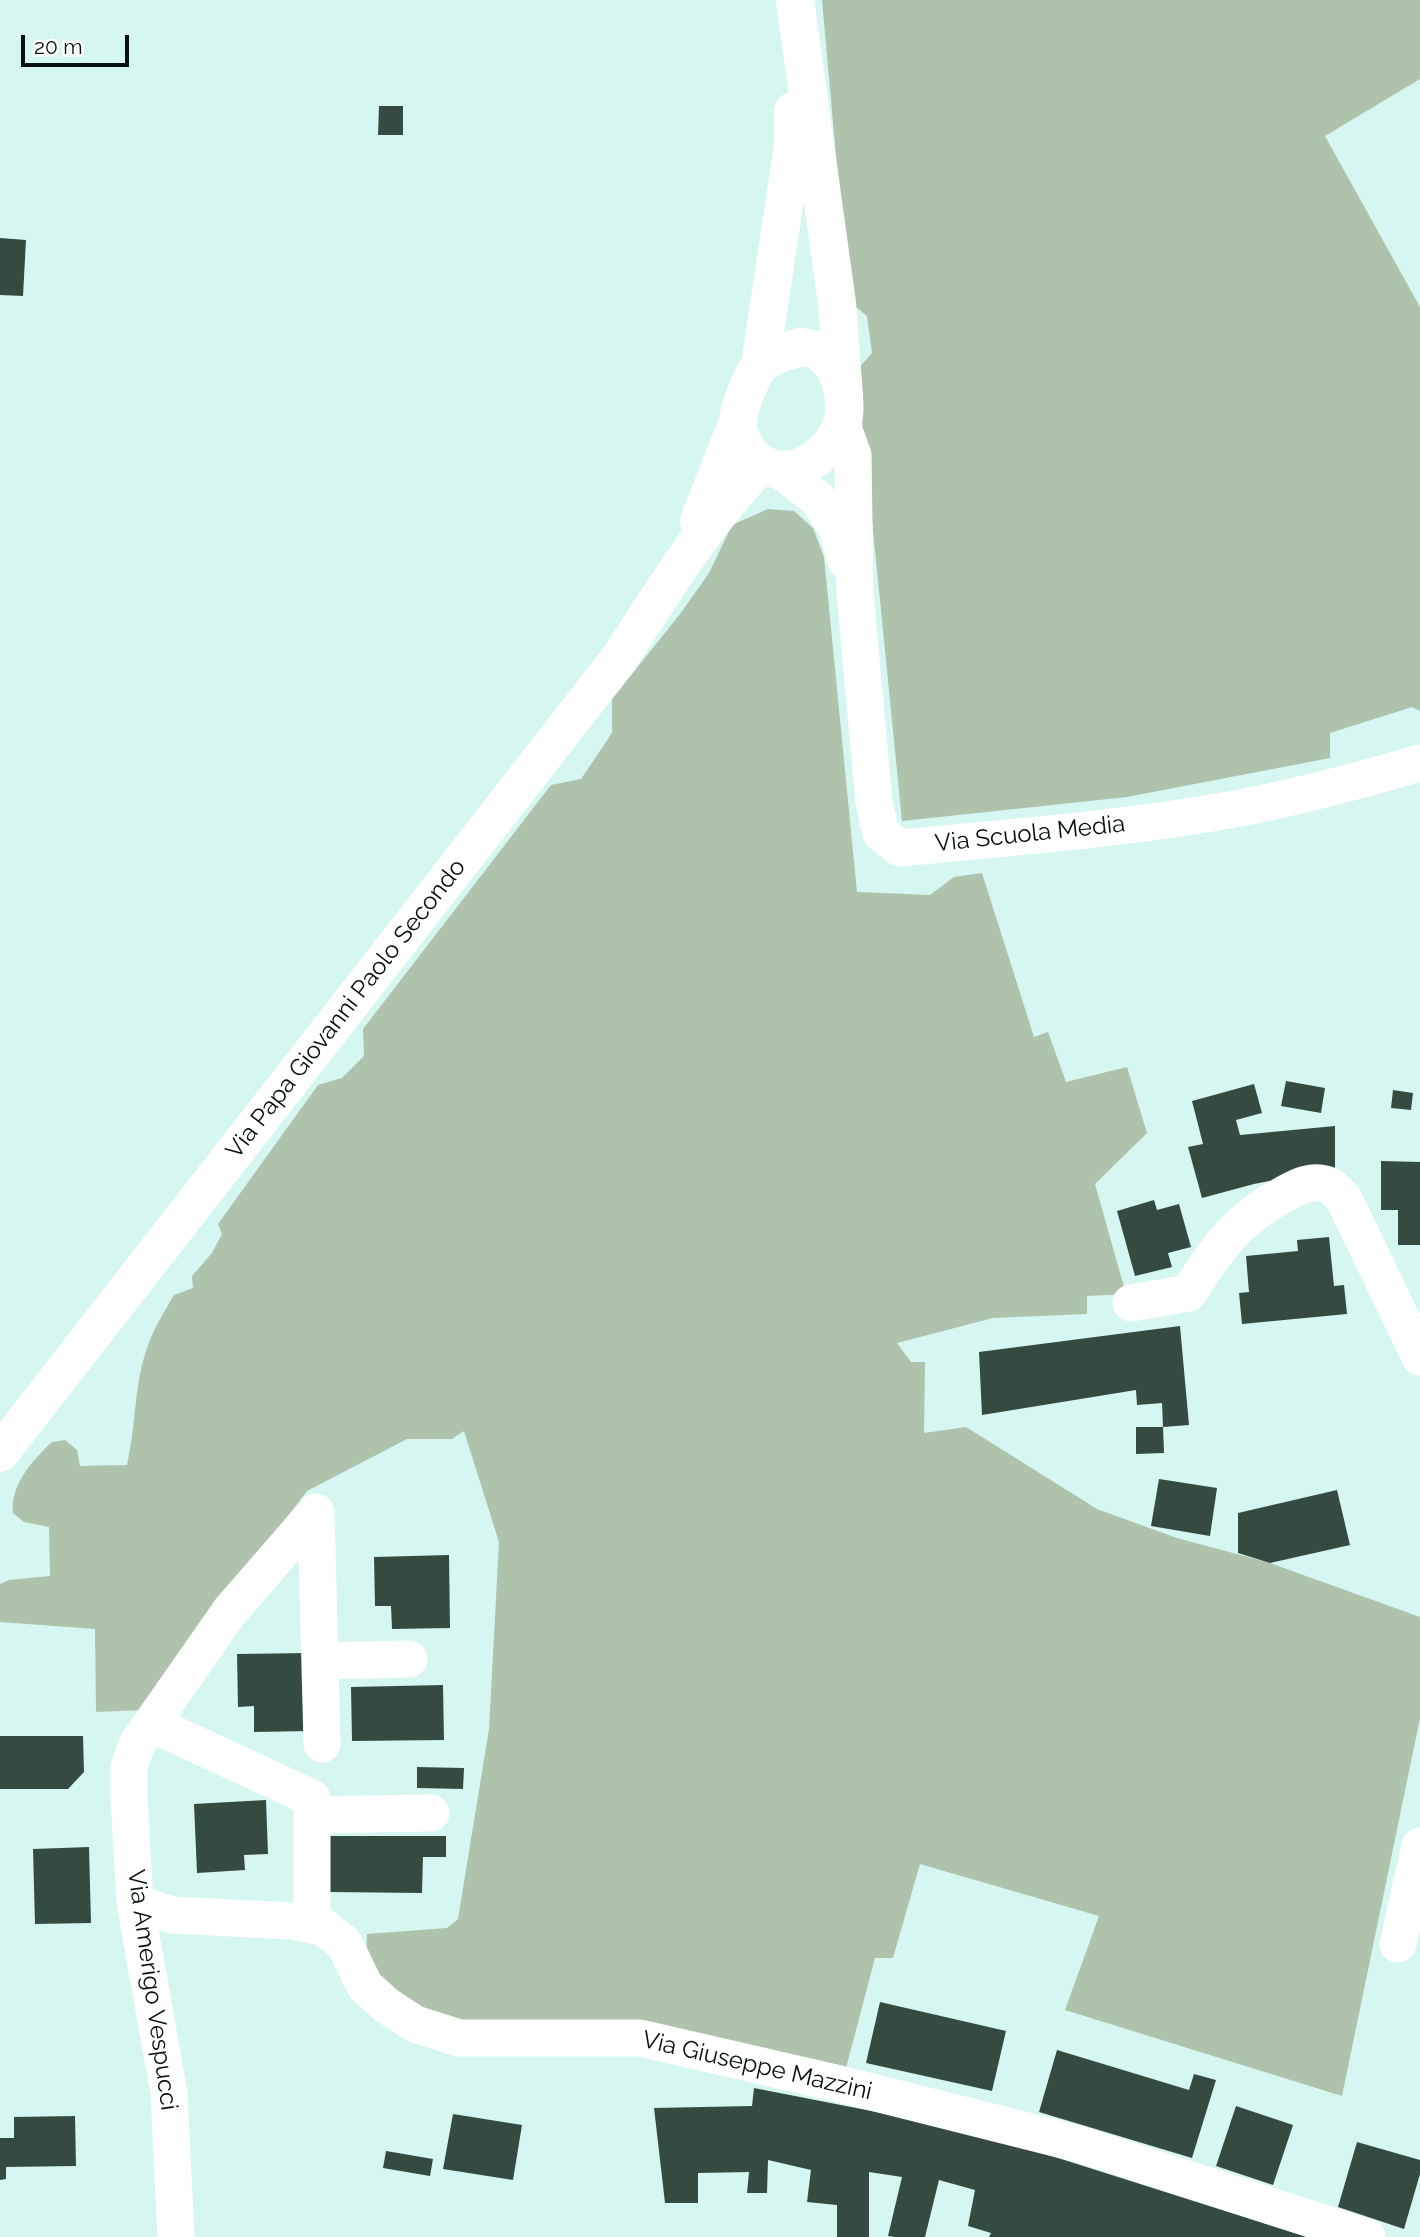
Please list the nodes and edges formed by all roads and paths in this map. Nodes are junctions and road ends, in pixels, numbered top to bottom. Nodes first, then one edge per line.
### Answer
1 (794, 0) edge
2 (760, 365) junction
3 (843, 411) junction
4 (737, 424) junction
5 (772, 469) junction
6 (684, 559) junction
7 (855, 593) junction
8 (1420, 763) edge
9 (1130, 1303) dead end
10 (1420, 1357) edge
11 (0, 1453) edge
12 (409, 1659) dead end
13 (321, 1661) junction
14 (152, 1724) junction
15 (322, 1744) dead end
16 (431, 1813) dead end
17 (312, 1815) junction
18 (1420, 1846) edge
19 (135, 1903) junction
20 (312, 1925) junction
21 (1398, 1944) dead end
22 (176, 2237) edge
23 (1367, 2237) edge

1 - 2 main road
1 - 3 main road
2 - 3 main road
2 - 4 main road
3 - 5 main road
3 - 7 street
4 - 5 main road
4 - 6 main road
5 - 6 main road
5 - 7 street
6 - 11 main road, Via Papa Giovanni Paolo Secondo
7 - 8 street, Via Scuola Media
9 - 10 street
12 - 13 street
13 - 14 street, Via Amerigo Vespucci
13 - 15 street
14 - 17 street
14 - 19 street, Via Amerigo Vespucci
16 - 17 street
17 - 20 street
18 - 21 street
19 - 20 street, Via Giuseppe Mazzini
19 - 22 street, Via Amerigo Vespucci
20 - 23 street, Via Giuseppe Mazzini

